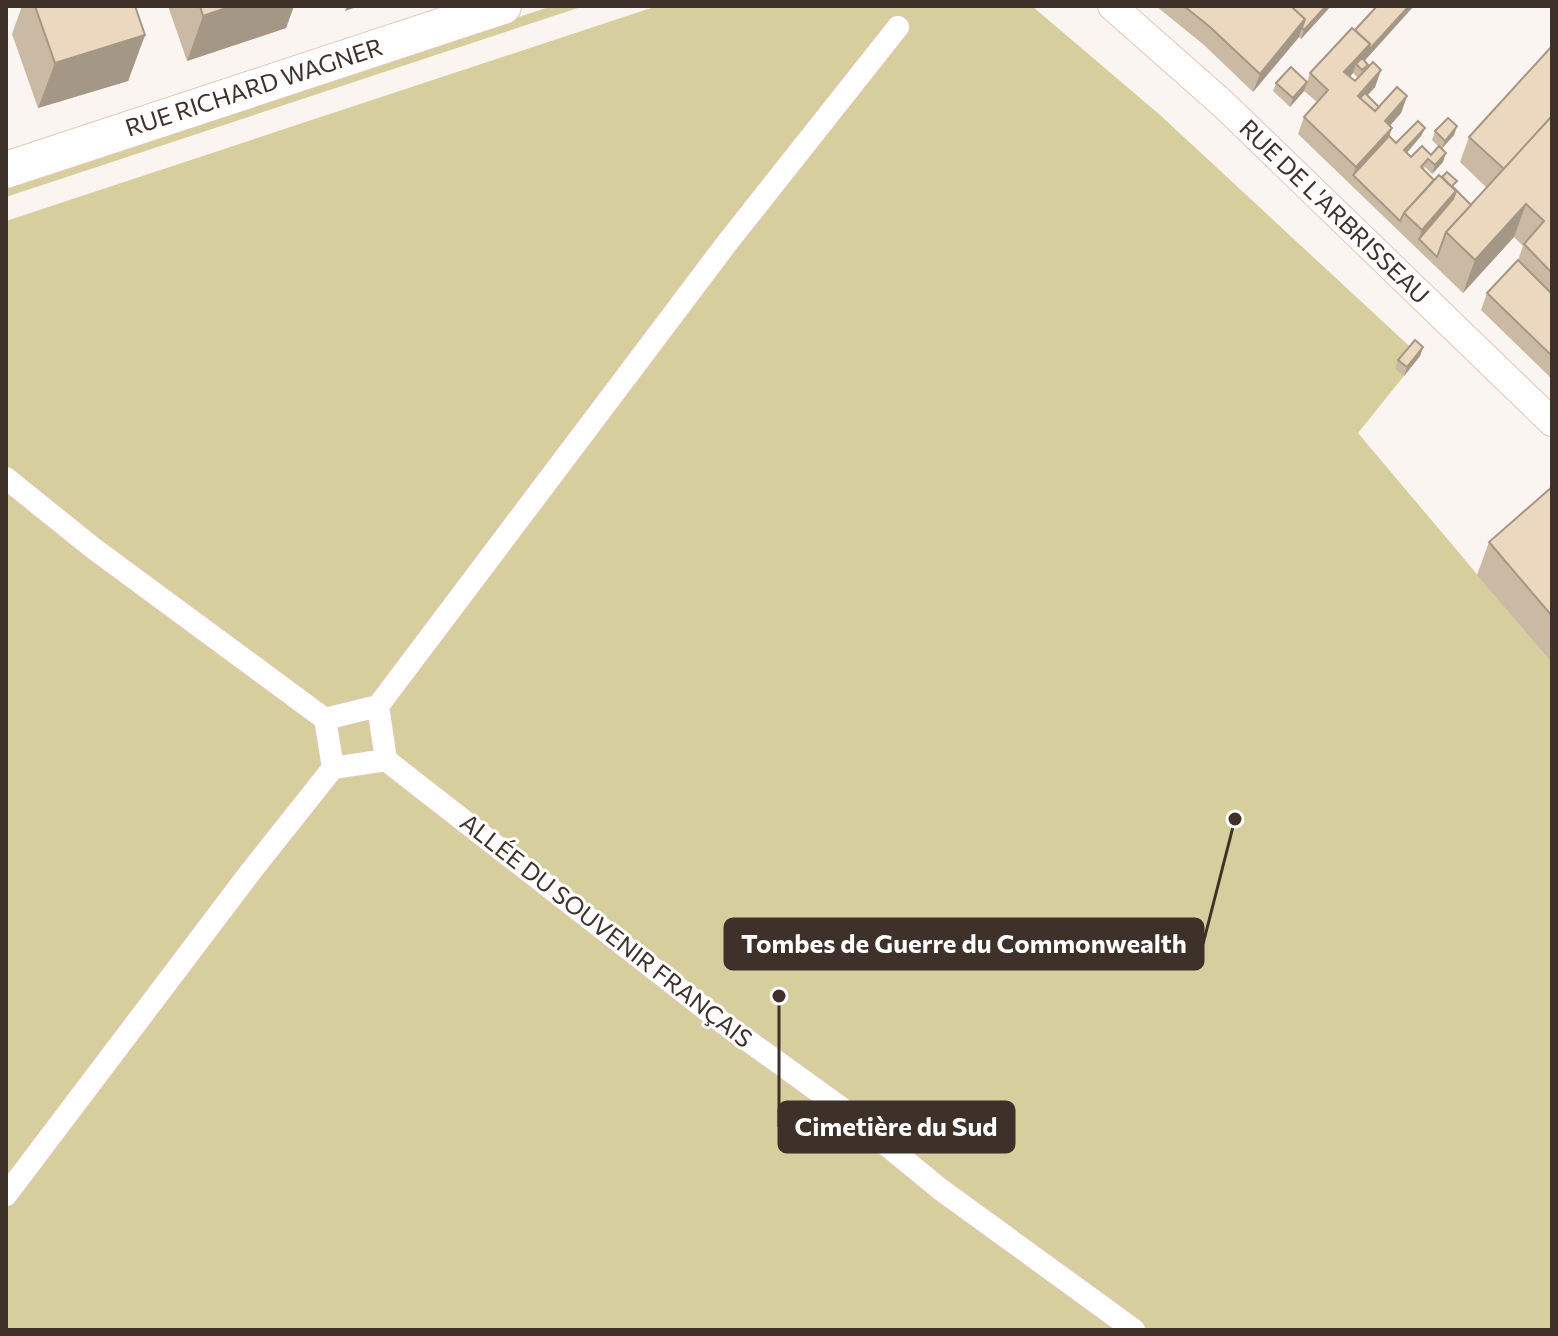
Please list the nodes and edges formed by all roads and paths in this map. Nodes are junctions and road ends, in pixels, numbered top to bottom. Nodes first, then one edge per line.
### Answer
1 (503, 6) edge
2 (1112, 6) edge
3 (898, 27) dead end
4 (6, 170) edge
5 (1552, 422) edge
6 (6, 478) edge
7 (378, 706) junction
8 (325, 719) junction
9 (386, 760) junction
10 (333, 768) junction
11 (6, 1195) edge
12 (1134, 1330) edge

1 - 4 street, RUE RICHARD WAGNER
2 - 5 street, RUE DE L'ARBRISSEAU
3 - 7 street
6 - 8 street
7 - 8 street
7 - 9 street
8 - 10 street
9 - 10 street
9 - 12 street, ALLÉE DU SOUVENIR FRANÇAIS
10 - 11 street

